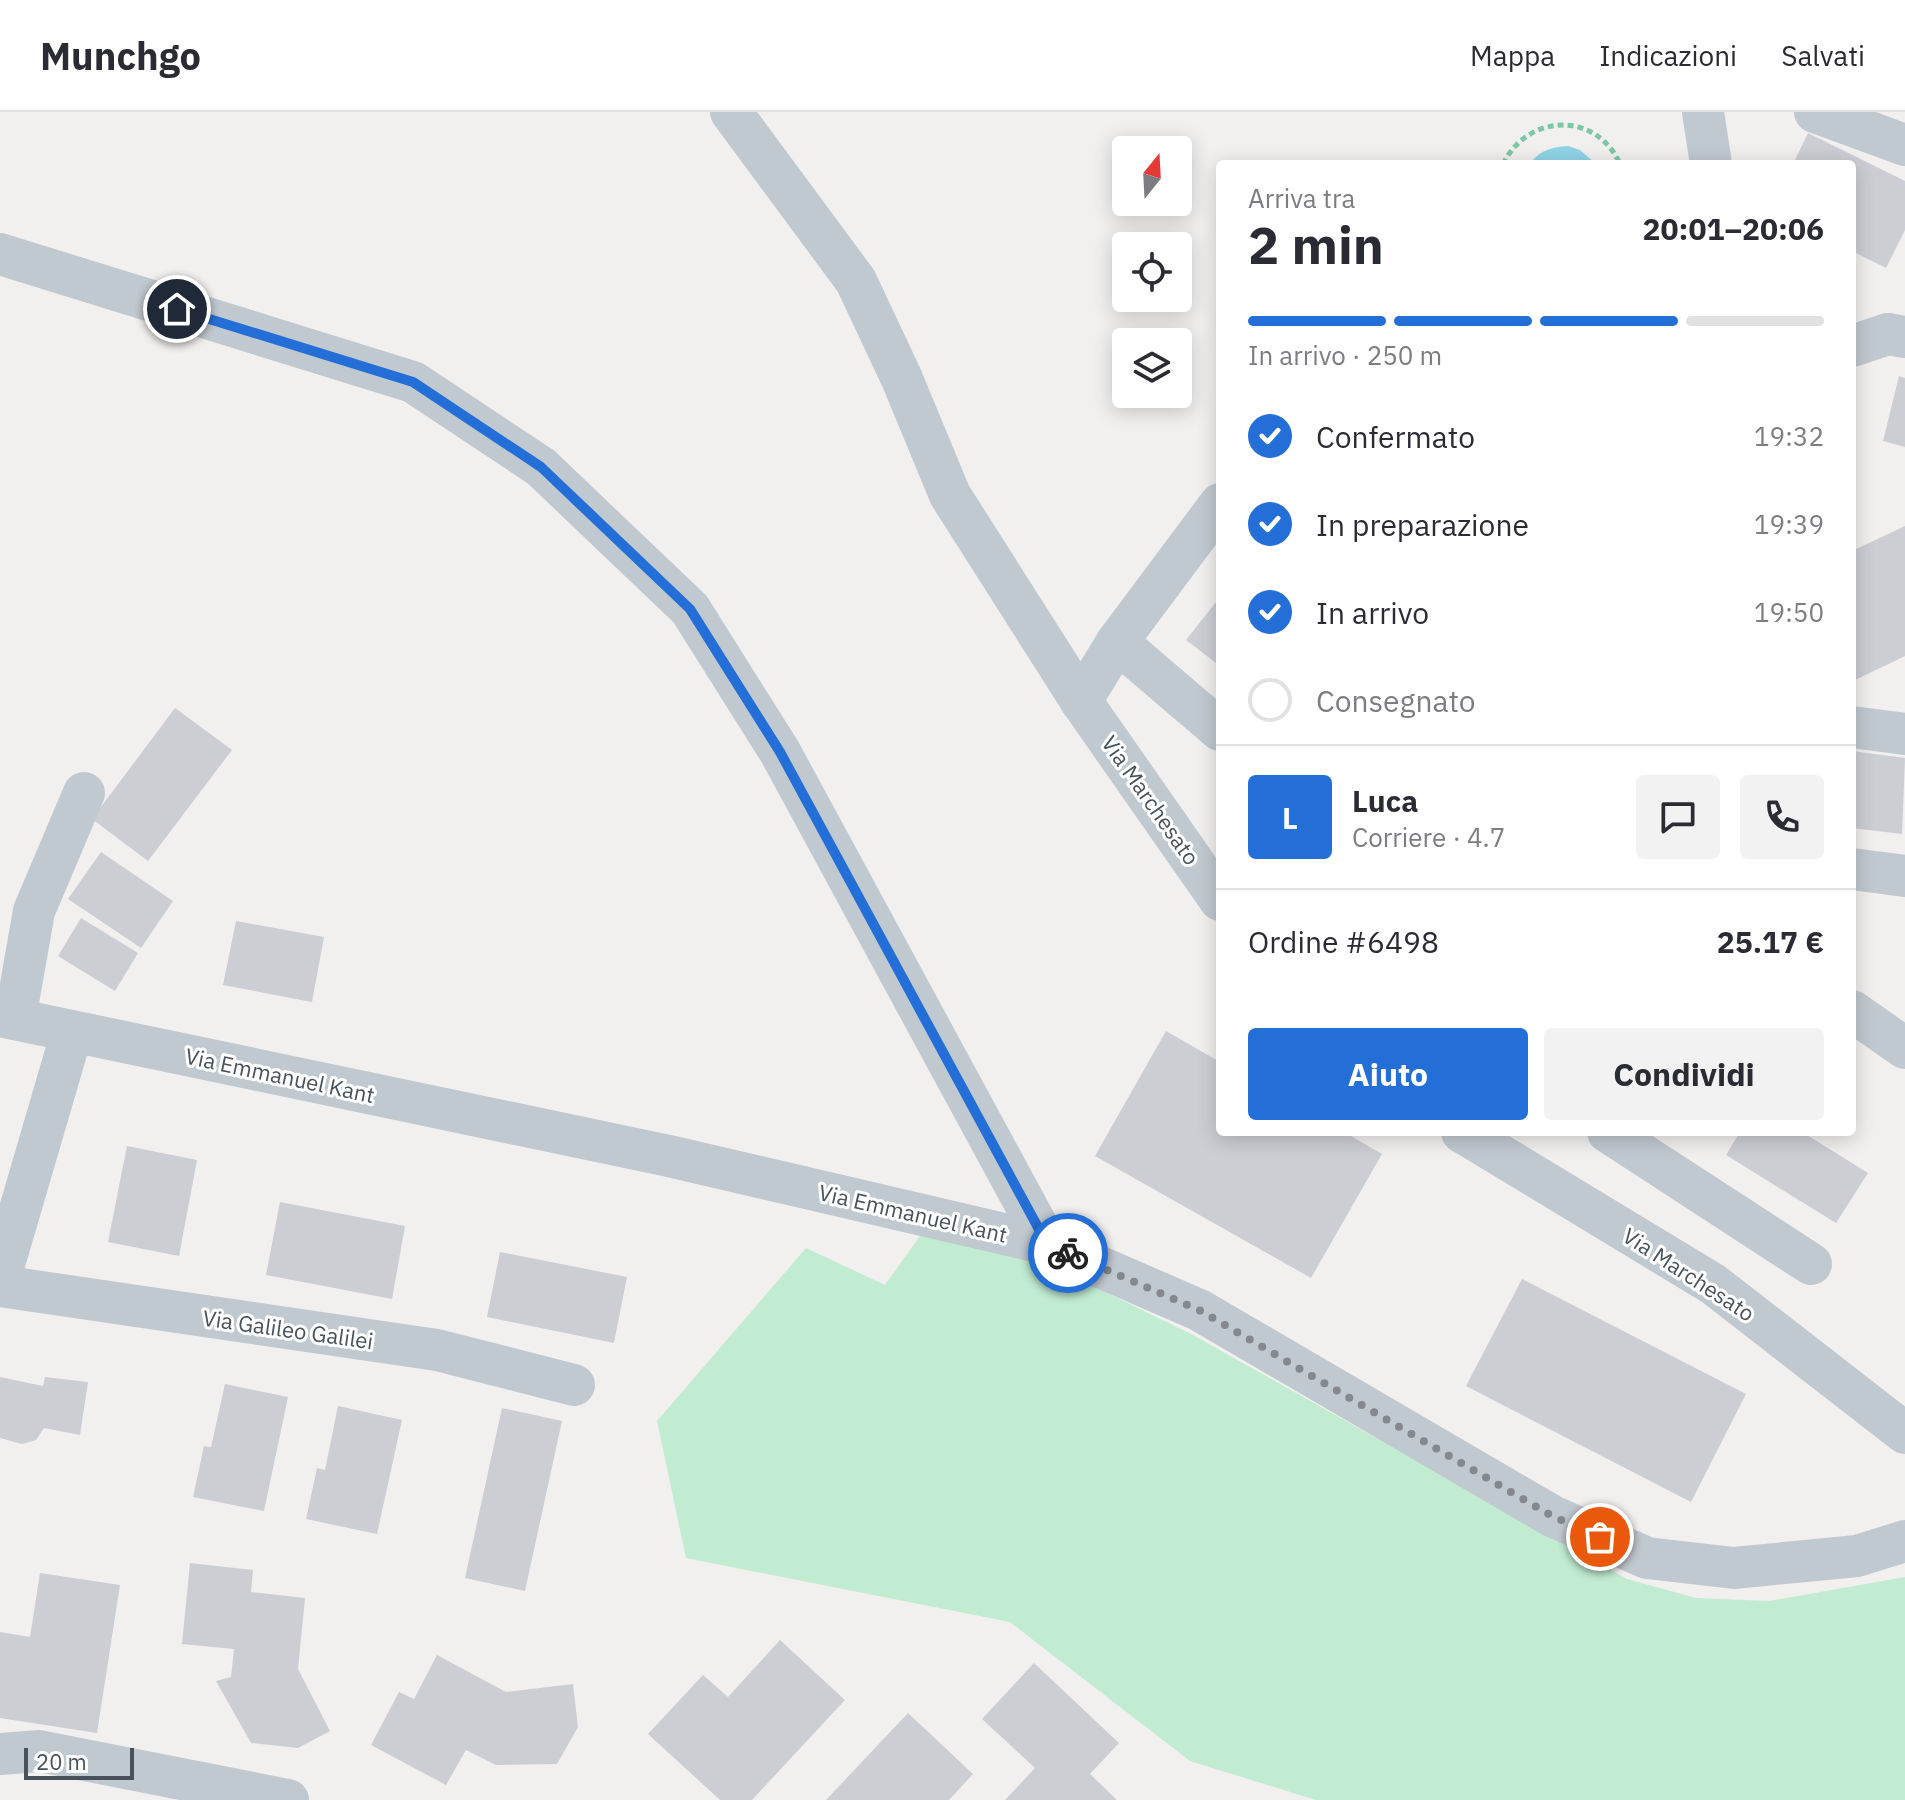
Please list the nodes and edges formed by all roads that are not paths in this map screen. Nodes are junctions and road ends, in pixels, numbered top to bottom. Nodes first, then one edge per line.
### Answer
1 (731, 112) edge
2 (1703, 112) edge
3 (1815, 112) edge
4 (1905, 145) edge
5 (1710, 160) edge
6 (0, 254) edge
7 (1856, 314) edge
8 (1882, 339) edge
9 (1214, 525) edge
10 (1117, 642) junction
11 (1081, 701) junction
12 (1216, 727) edge
13 (1856, 728) edge
14 (1905, 734) edge
15 (84, 793) dead end
16 (1856, 870) edge
17 (1905, 876) edge
18 (1216, 894) edge
19 (1856, 1014) edge
20 (7, 1018) edge
21 (72, 1032) junction
22 (1905, 1048) edge
23 (1469, 1136) edge
24 (1614, 1136) edge
25 (1047, 1244) junction
26 (1811, 1264) dead end
27 (0, 1278) edge
28 (0, 1286) edge
29 (574, 1385) dead end
30 (1905, 1433) edge
31 (1905, 1541) edge
32 (0, 1754) edge
33 (288, 1800) edge

1 - 11 street, Via Marchesato
2 - 5 street
3 - 4 street
6 - 25 street
7 - 8 street
9 - 10 street
10 - 11 street
10 - 12 street
11 - 18 street, Via Marchesato
13 - 14 street
15 - 20 street
16 - 17 street
19 - 22 street
20 - 21 street, Via Emmanuel Kant
21 - 25 street, Via Emmanuel Kant
21 - 27 street
23 - 30 street, Via Marchesato
24 - 26 street
25 - 31 street, Via Emmanuel Kant
28 - 29 street, Via Galileo Galilei
32 - 33 street

